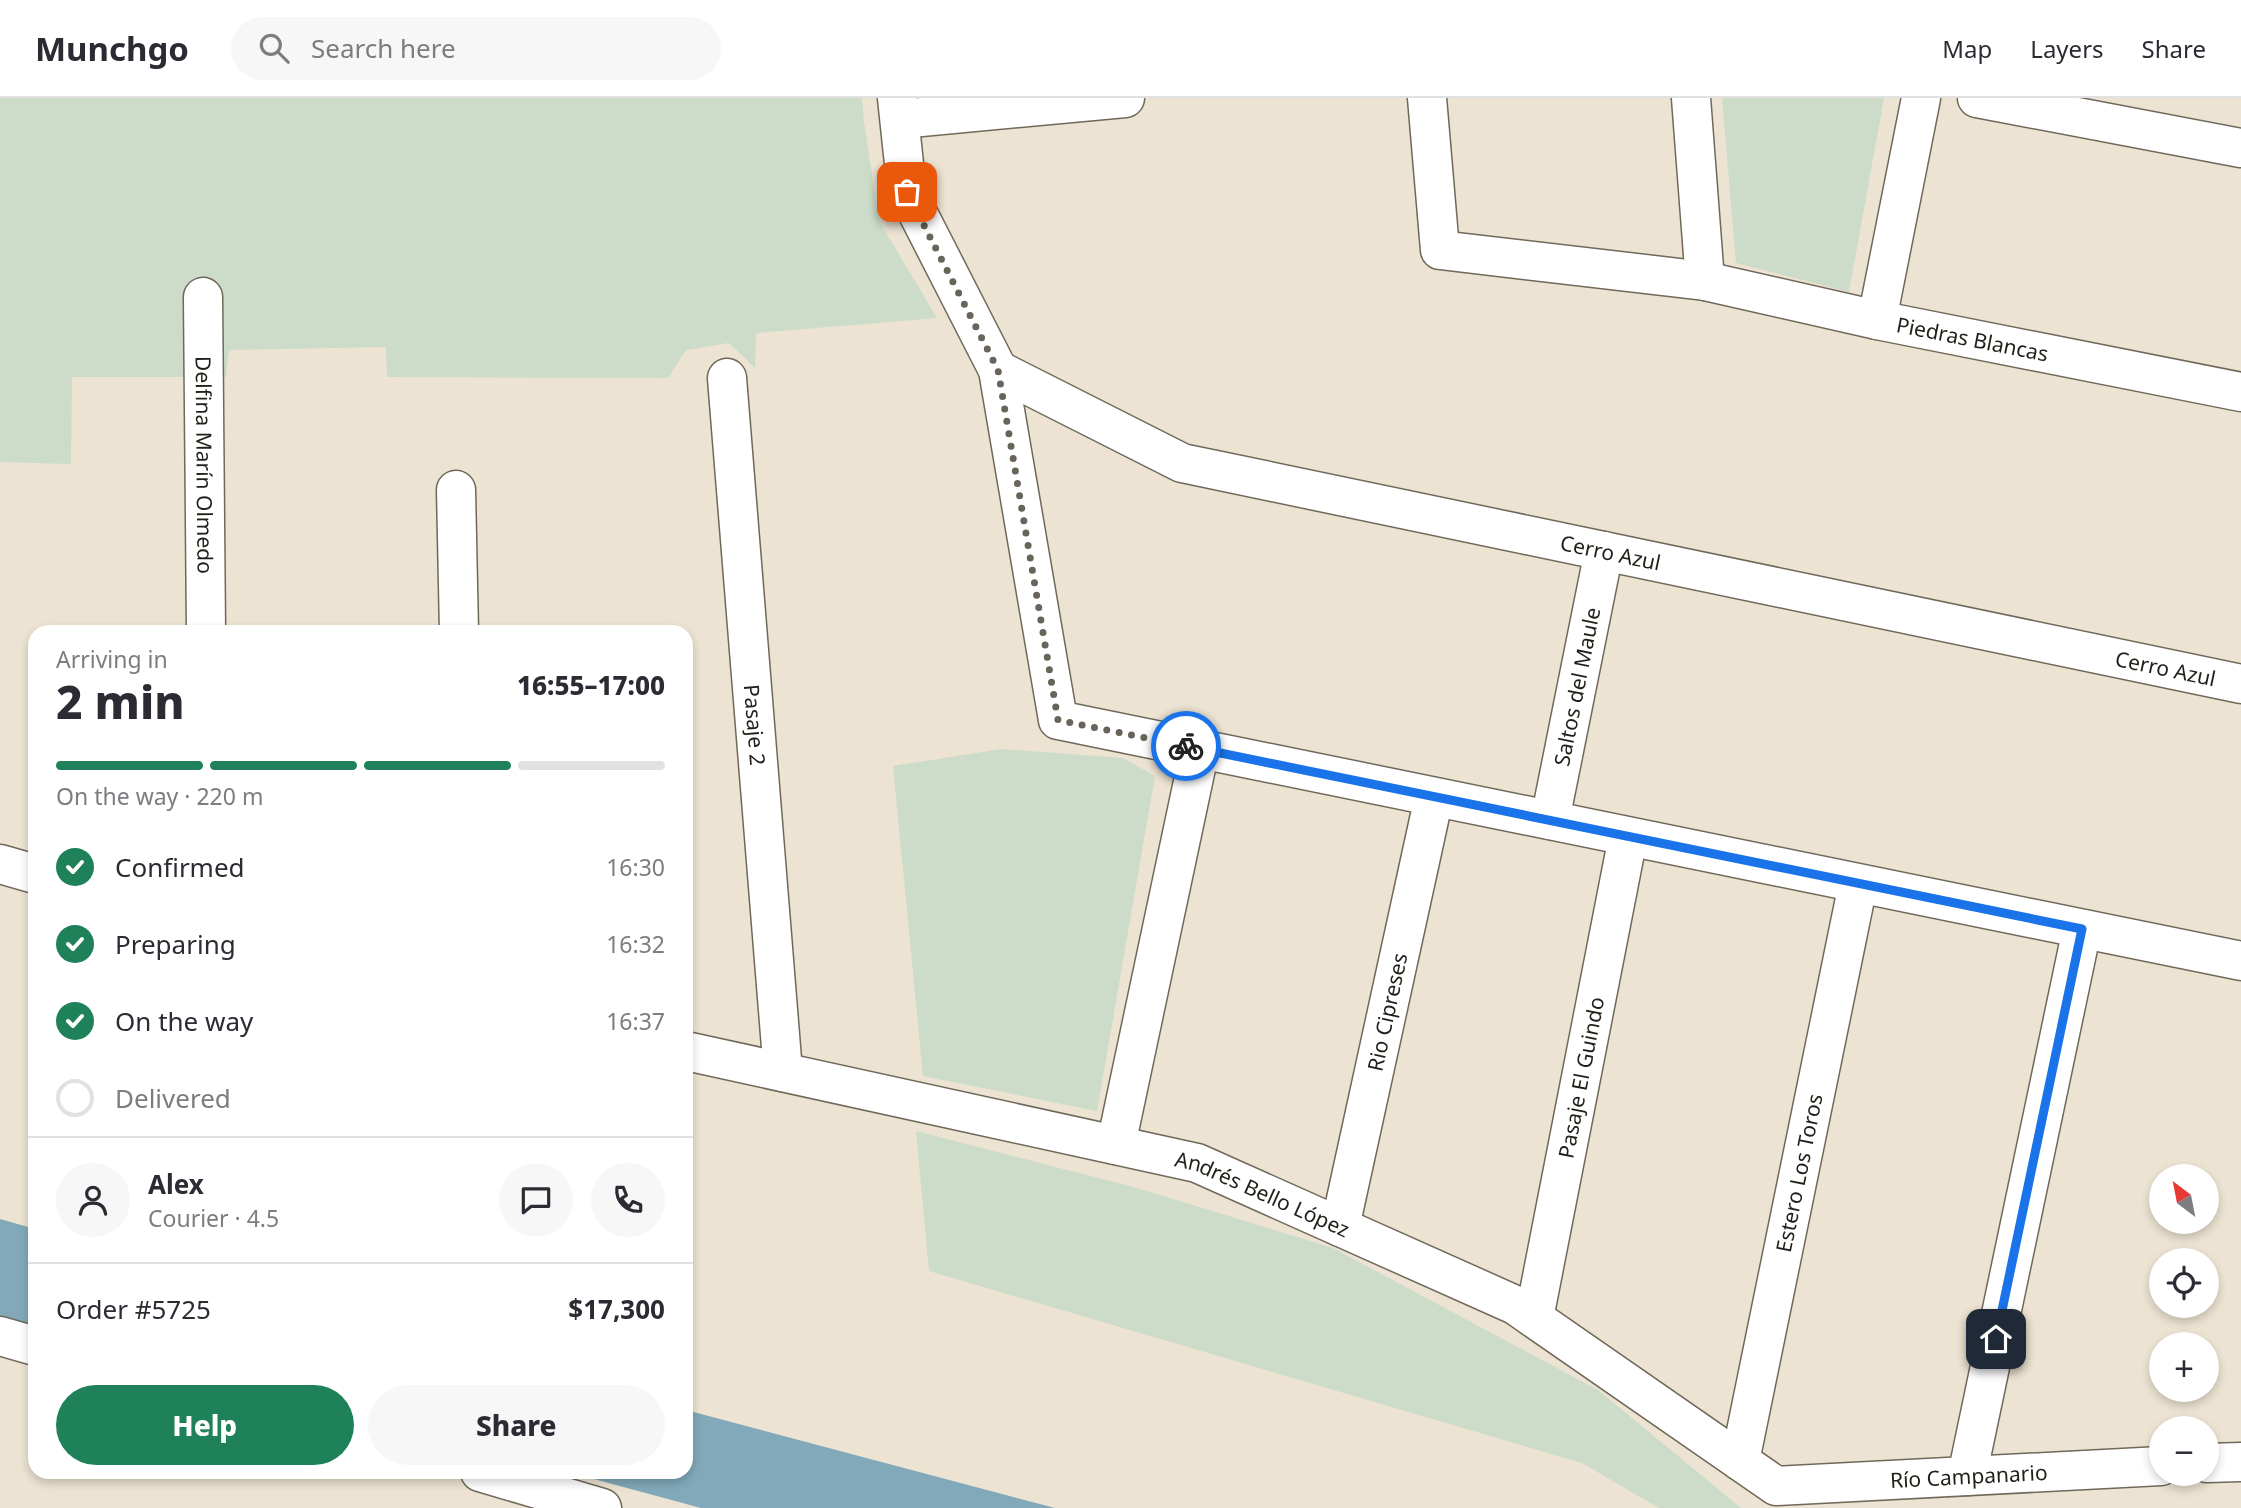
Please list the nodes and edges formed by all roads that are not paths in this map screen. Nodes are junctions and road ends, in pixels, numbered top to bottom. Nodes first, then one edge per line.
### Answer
1 (1125, 98) edge
2 (1427, 98) edge
3 (1691, 98) edge
4 (1921, 98) edge
5 (1977, 98) edge
6 (899, 108) edge
7 (2241, 148) edge
8 (1705, 281) junction
9 (203, 298) dead end
10 (1877, 320) junction
11 (998, 370) junction
12 (727, 378) dead end
13 (2241, 391) edge
14 (456, 490) dead end
15 (1604, 551) junction
16 (206, 625) edge
17 (459, 625) edge
18 (2241, 684) edge
19 (1200, 749) junction
20 (1434, 797) junction
21 (1550, 820) junction
22 (1629, 837) junction
23 (0, 864) edge
24 (28, 872) edge
25 (1858, 884) junction
26 (2082, 929) junction
27 (2241, 961) edge
28 (693, 1053) edge
29 (783, 1072) junction
30 (1116, 1145) junction
31 (1340, 1227) junction
32 (1534, 1318) junction
33 (0, 1336) edge
34 (28, 1344) edge
35 (1740, 1461) junction
36 (2241, 1462) edge
37 (2219, 1463) edge
38 (2149, 1467) edge
39 (1967, 1476) junction
40 (504, 1479) edge
41 (1776, 1486) joint
42 (602, 1508) edge

1 - 6 street
2 - 8 street, Piedras Blancas
3 - 8 street
4 - 10 street
5 - 7 street
6 - 11 street
8 - 10 street, Piedras Blancas
9 - 16 street, Delfina Marín Olmedo
10 - 13 street, Piedras Blancas
11 - 15 street, Cerro Azul
11 - 19 street
12 - 29 street, Pasaje 2
14 - 17 street
15 - 18 street, Cerro Azul
15 - 21 street, Saltos del Maule
19 - 20 street
19 - 30 street
20 - 21 street
20 - 31 street, Rio Cipreses
21 - 22 street
22 - 25 street
22 - 32 street, Pasaje El Guindo
23 - 24 street
25 - 26 street
25 - 35 street, Estero Los Toros
26 - 27 street
26 - 39 street
28 - 29 street, Andrés Bello López
29 - 30 street, Andrés Bello López
30 - 31 street, Andrés Bello López
31 - 32 street, Andrés Bello López
32 - 35 street, Andrés Bello López
33 - 34 street
35 - 41 street, Andrés Bello López
36 - 37 street
38 - 39 street, Río Campanario
39 - 41 street, Río Campanario
40 - 42 street

